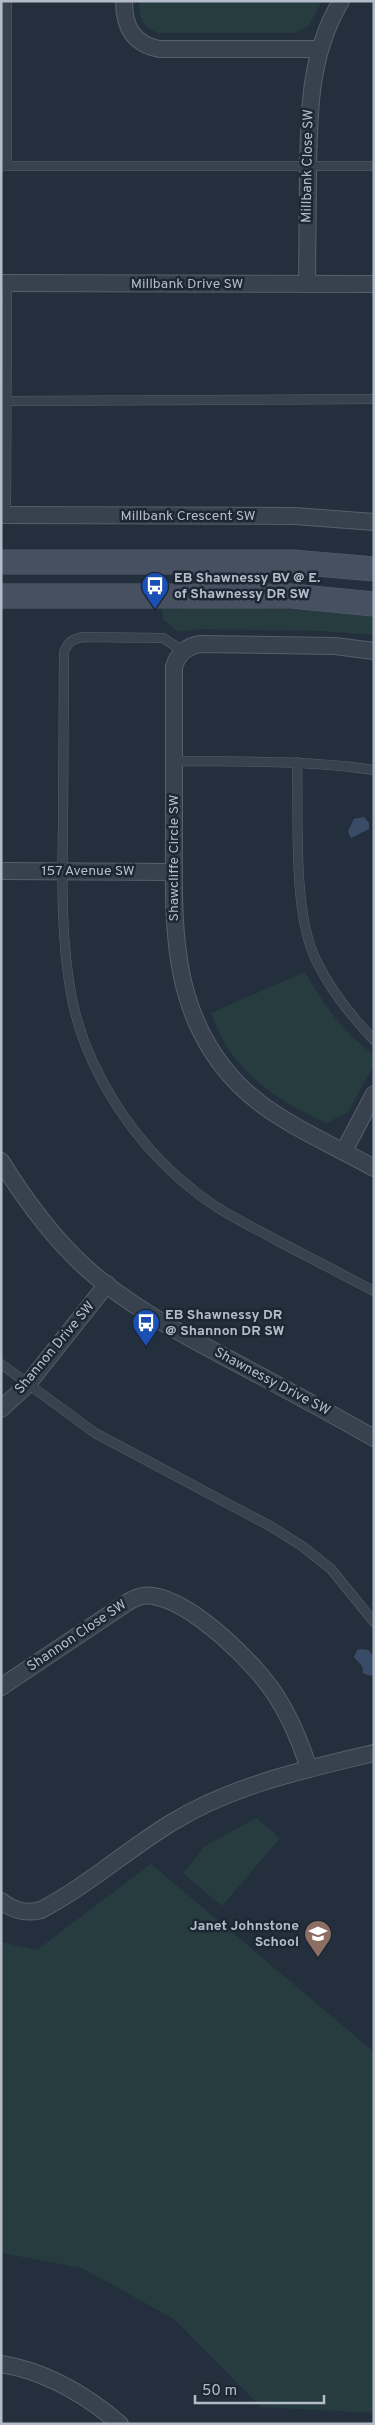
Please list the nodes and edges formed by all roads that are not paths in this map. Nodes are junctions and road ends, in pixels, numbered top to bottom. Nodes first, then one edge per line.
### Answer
1 (7, 1) edge
2 (124, 1) edge
3 (341, 1) edge
4 (320, 49) junction
5 (4, 166) edge
6 (308, 166) junction
7 (374, 166) edge
8 (4, 283) edge
9 (307, 284) junction
10 (374, 284) edge
11 (374, 399) edge
12 (8, 401) junction
13 (4, 515) edge
14 (374, 522) edge
15 (1, 562) edge
16 (374, 569) edge
17 (1, 596) edge
18 (374, 604) edge
19 (183, 651) junction
20 (374, 651) edge
21 (174, 761) junction
22 (297, 762) junction
23 (374, 770) edge
24 (1, 871) edge
25 (62, 871) junction
26 (174, 872) junction
27 (374, 1040) edge
28 (374, 1094) edge
29 (344, 1151) junction
30 (1, 1161) edge
31 (374, 1168) edge
32 (107, 1284) junction
33 (374, 1291) edge
34 (1, 1364) edge
35 (27, 1385) junction
36 (1, 1409) edge
37 (374, 1438) edge
38 (374, 1622) edge
39 (1, 1687) edge
40 (374, 1753) edge
41 (309, 1769) junction
42 (1, 1901) edge
43 (1, 2364) edge
44 (120, 2424) edge

1 - 5 lane
2 - 4 street
3 - 4 street, Millbank Close SW
4 - 6 street, Millbank Close SW
5 - 6 lane
6 - 7 lane
6 - 9 street, Millbank Close SW
8 - 9 street, Millbank Drive SW
8 - 12 lane
9 - 10 street, Millbank Drive SW
11 - 12 lane
12 - 13 lane
13 - 14 street, Millbank Crescent SW
15 - 16 main road
17 - 18 main road
19 - 20 street
19 - 21 street, Shawcliffe Circle SW
19 - 25 lane
21 - 22 lane
21 - 26 street, Shawcliffe Circle SW
22 - 23 lane
22 - 27 lane
24 - 25 street, 157 Avenue SW
25 - 26 street, 157 Avenue SW
25 - 33 lane
26 - 29 street, Shawcliffe Circle SW
28 - 29 street
29 - 31 street, Shawcliffe Circle SW
30 - 32 street, Shawnessy Drive SW
32 - 35 street, Shannon Drive SW
32 - 37 street, Shawnessy Drive SW
34 - 35 lane
35 - 36 street, Shannon Drive SW
35 - 38 lane
39 - 41 street, Shannon Close SW
40 - 41 street
41 - 42 street
43 - 44 street

